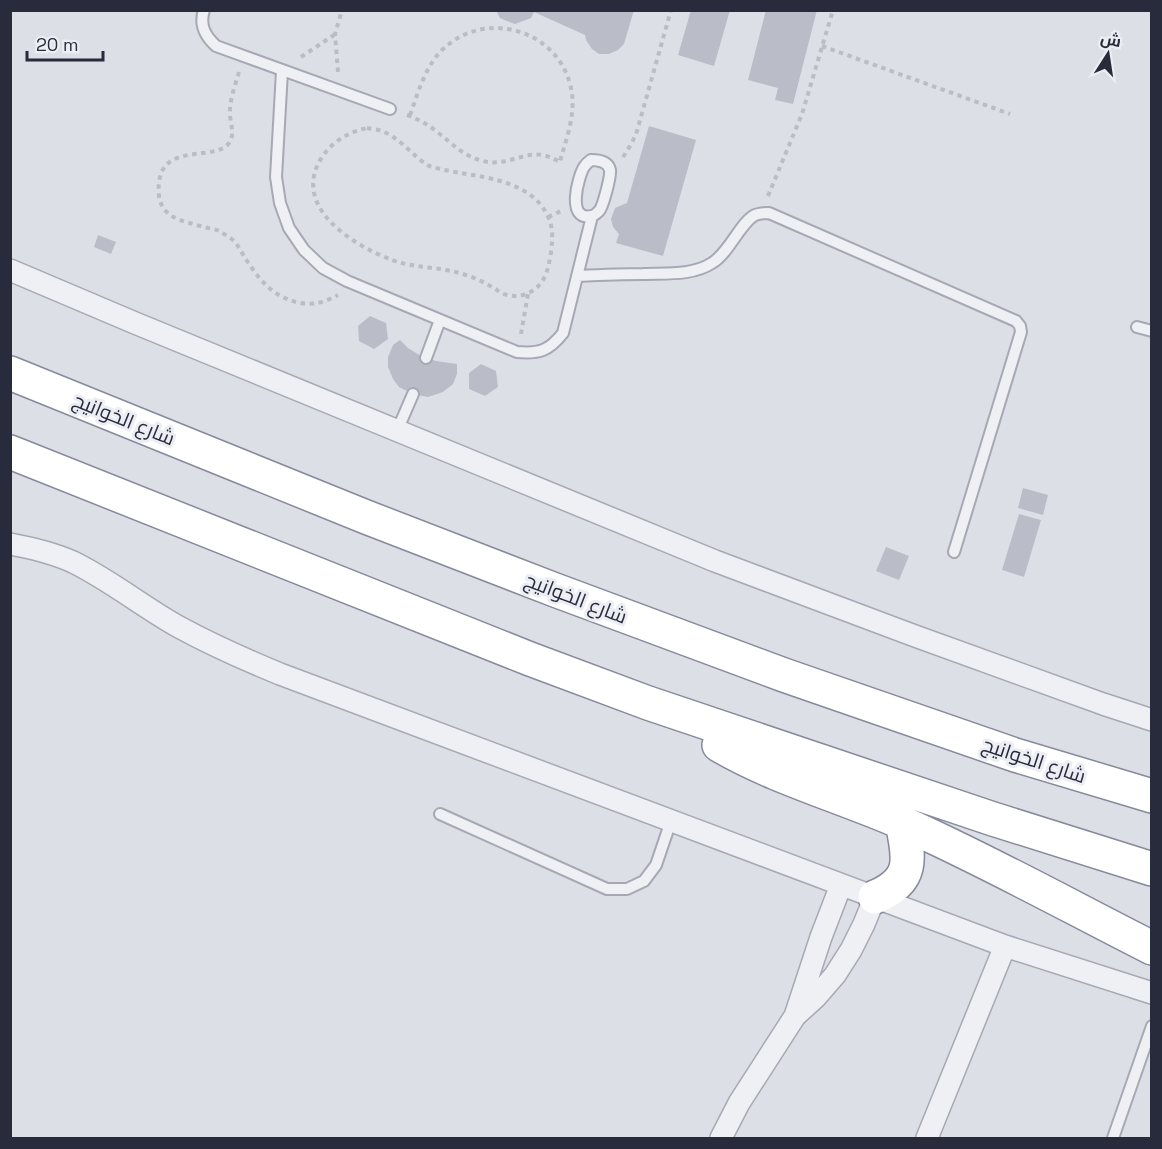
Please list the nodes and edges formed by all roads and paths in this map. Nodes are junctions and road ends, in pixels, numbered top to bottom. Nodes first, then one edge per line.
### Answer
1 (204, 10) edge
2 (342, 10) edge
3 (671, 10) edge
4 (833, 10) edge
5 (335, 34) junction
6 (822, 46) junction
7 (244, 57) junction
8 (282, 71) junction
9 (339, 90) junction
10 (390, 109) joint
11 (1010, 114) dead end
12 (410, 116) junction
13 (560, 162) junction
14 (610, 170) junction
15 (582, 172) junction
16 (761, 213) junction
17 (592, 216) junction
18 (10, 270) edge
19 (578, 276) junction
20 (360, 287) junction
21 (528, 294) junction
22 (440, 321) junction
23 (1137, 327) dead end
24 (1152, 331) edge
25 (517, 352) junction
26 (426, 358) dead end
27 (10, 373) edge
28 (412, 394) dead end
29 (397, 431) junction
30 (10, 452) edge
31 (10, 543) edge
32 (954, 552) dead end
33 (648, 703) junction
34 (1152, 720) edge
35 (1152, 796) edge
36 (440, 814) dead end
37 (671, 821) junction
38 (902, 823) junction
39 (1152, 869) edge
40 (841, 885) junction
41 (875, 897) junction
42 (1005, 946) junction
43 (1152, 948) edge
44 (1152, 993) edge
45 (795, 1016) junction
46 (1152, 1026) edge
47 (721, 1138) edge
48 (927, 1138) edge
49 (1113, 1138) edge

1 - 7 lane
2 - 5 path
3 - 14 path
4 - 6 path
5 - 8 path
5 - 9 path
6 - 11 path
6 - 16 path
7 - 8 lane
7 - 20 path
8 - 9 lane
8 - 20 lane
9 - 10 lane
10 - 12 path
12 - 13 path
12 - 13 path
13 - 15 path
14 - 15 lane
14 - 17 lane
15 - 17 lane
16 - 19 lane
16 - 32 lane
17 - 19 lane
18 - 29 street
19 - 25 lane
20 - 22 lane
21 - 21 path
21 - 25 path
22 - 25 lane
22 - 26 lane
23 - 24 lane
27 - 35 highway, شارع الخوانيج
28 - 29 lane
29 - 34 street
30 - 33 highway
31 - 37 street
33 - 38 highway
33 - 39 highway
36 - 37 lane
37 - 40 street
38 - 41 highway
38 - 43 highway
40 - 41 street
40 - 45 street
41 - 42 street
41 - 45 street
42 - 44 street
42 - 48 street
45 - 47 street
46 - 49 lane

